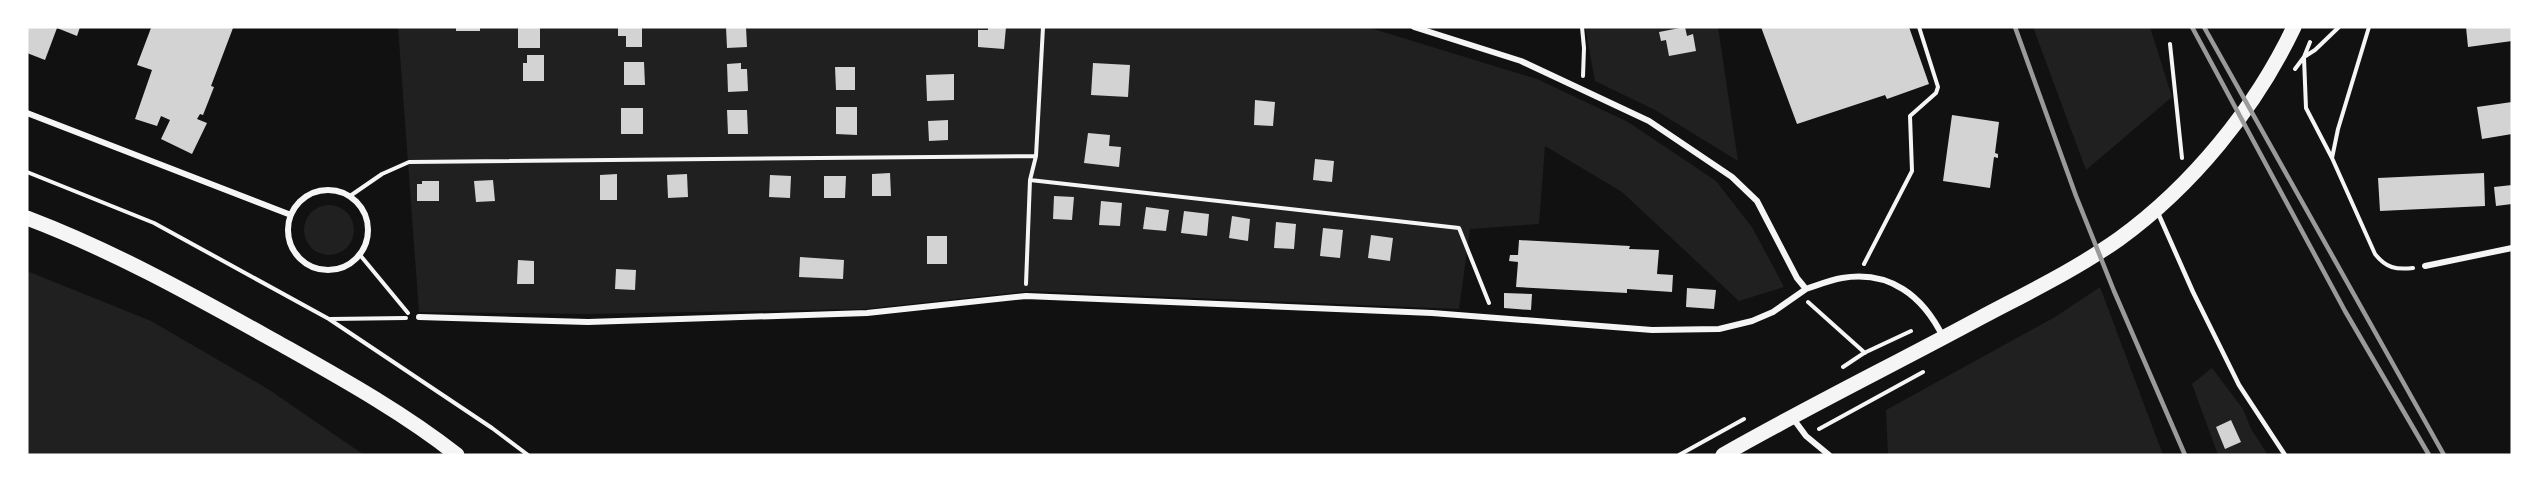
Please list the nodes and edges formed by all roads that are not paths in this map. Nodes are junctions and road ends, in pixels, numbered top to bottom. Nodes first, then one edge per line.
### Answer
1 (1414, 27) edge
2 (2294, 27) edge
3 (27, 113) edge
4 (2155, 208) junction
5 (291, 215) junction
6 (27, 218) edge
7 (2512, 248) edge
8 (2425, 266) road end
9 (1806, 288) junction
10 (419, 317) dead end
11 (1944, 338) junction
12 (1792, 417) junction
13 (457, 455) edge
14 (1723, 455) edge
15 (1829, 455) edge
16 (2285, 455) edge

1 - 9 street
2 - 4 main road
3 - 5 street
4 - 11 main road
4 - 16 lane
5 - 5 street
6 - 13 main road
7 - 8 street
9 - 10 street
9 - 11 street
11 - 12 main road
12 - 14 main road
12 - 15 street

